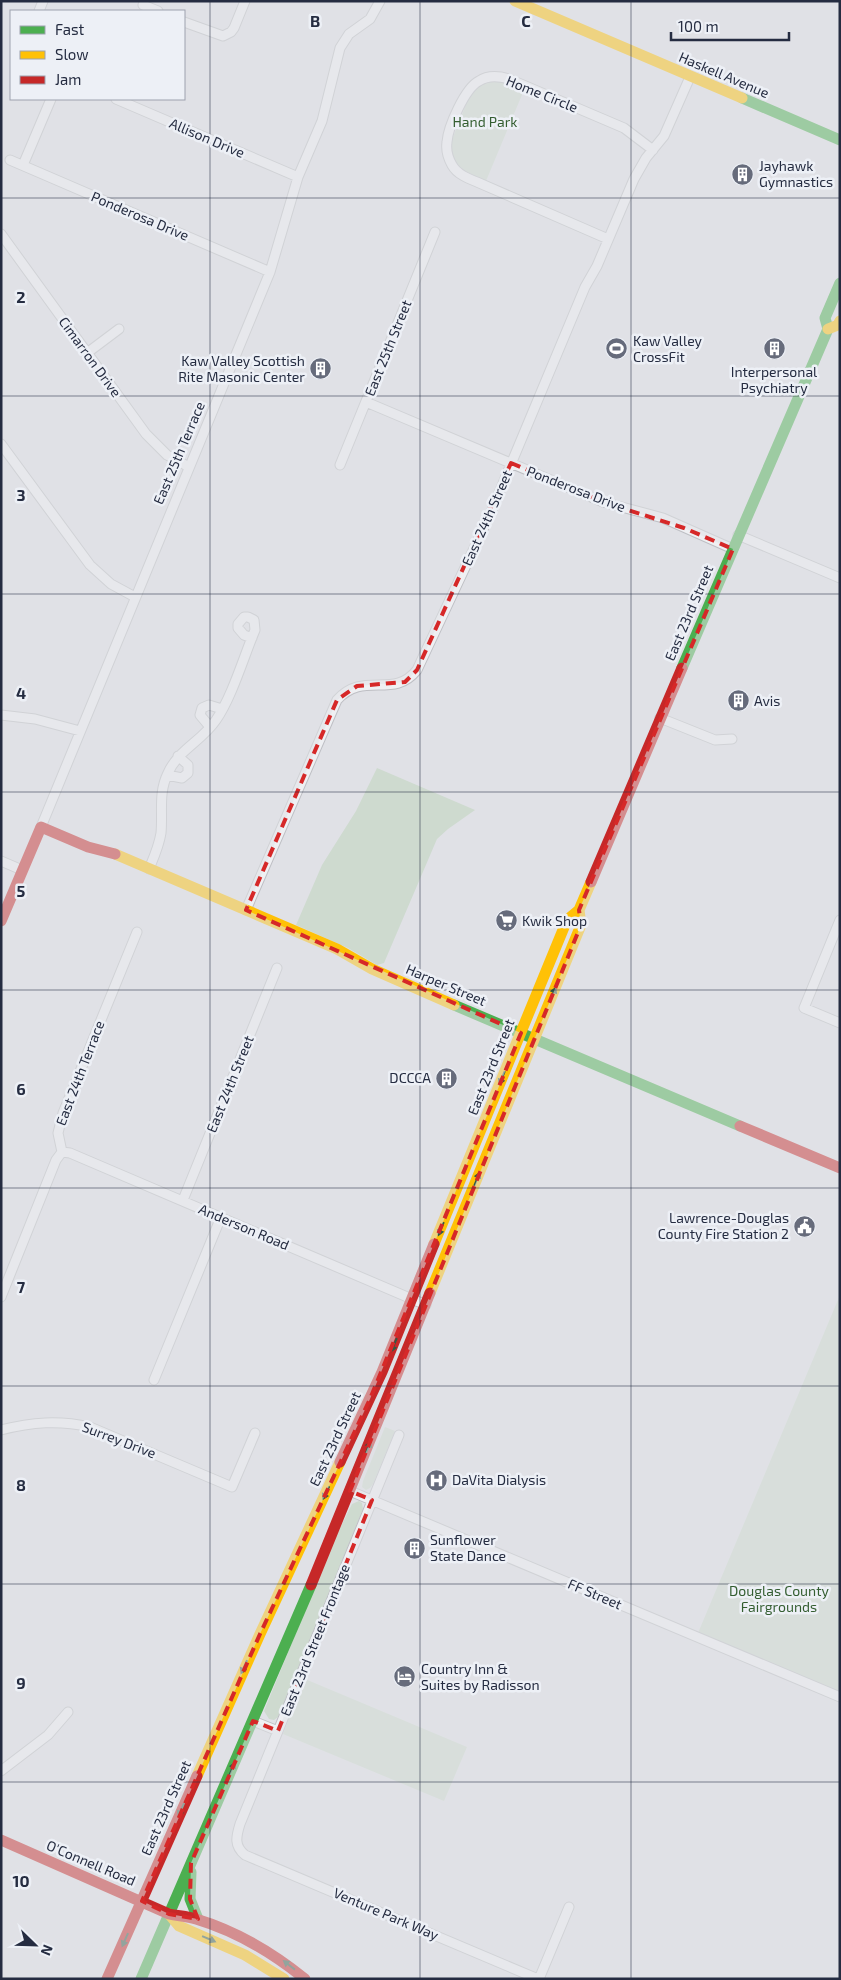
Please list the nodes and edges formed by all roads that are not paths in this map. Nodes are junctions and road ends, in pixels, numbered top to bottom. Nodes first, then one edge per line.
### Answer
1 (245, 1) edge
2 (380, 1) edge
3 (515, 1) edge
4 (142, 6) edge
5 (155, 10) edge
6 (185, 22) edge
7 (690, 77) junction
8 (51, 100) edge
9 (118, 100) edge
10 (840, 140) edge
11 (653, 150) junction
12 (10, 160) dead end
13 (23, 165) junction
14 (298, 177) junction
15 (436, 232) dead end
16 (1, 234) edge
17 (608, 239) junction
18 (270, 272) junction
19 (840, 283) edge
20 (840, 320) edge
21 (828, 328) junction
22 (119, 329) dead end
23 (87, 353) junction
24 (366, 402) junction
25 (1, 444) edge
26 (511, 463) junction
27 (340, 465) dead end
28 (189, 466) junction
29 (738, 535) junction
30 (733, 549) junction
31 (840, 578) edge
32 (135, 597) junction
33 (252, 638) dead end
34 (222, 709) junction
35 (1, 715) edge
36 (660, 718) junction
37 (210, 727) junction
38 (80, 731) junction
39 (732, 740) dead end
40 (178, 756) junction
41 (167, 775) junction
42 (41, 827) junction
43 (1, 861) edge
44 (149, 869) junction
45 (22, 870) junction
46 (246, 910) junction
47 (579, 910) junction
48 (840, 920) edge
49 (1, 922) edge
50 (137, 932) dead end
51 (277, 968) dead end
52 (840, 1023) edge
53 (521, 1033) junction
54 (534, 1039) junction
55 (62, 1152) junction
56 (840, 1168) edge
57 (182, 1200) junction
58 (221, 1218) junction
59 (1, 1297) edge
60 (412, 1299) junction
61 (426, 1305) junction
62 (154, 1380) dead end
63 (1, 1430) edge
64 (255, 1433) dead end
65 (399, 1435) dead end
66 (337, 1470) junction
67 (350, 1491) junction
68 (372, 1500) junction
69 (303, 1603) junction
70 (840, 1697) edge
71 (68, 1712) dead end
72 (253, 1721) junction
73 (278, 1731) junction
74 (1, 1771) edge
75 (1, 1840) edge
76 (237, 1846) joint
77 (191, 1863) junction
78 (142, 1901) junction
79 (569, 1907) dead end
80 (169, 1914) junction
81 (198, 1919) junction
82 (108, 1979) edge
83 (141, 1979) edge
84 (284, 1979) edge
85 (305, 1979) edge
86 (539, 1979) edge

1 - 6 street
2 - 14 street, East 25th Terrace
3 - 7 main road, Haskell Avenue
4 - 5 street
7 - 10 main road, Haskell Avenue
7 - 11 street, East 24th Street
8 - 13 street
9 - 14 street, Allison Drive
11 - 17 street, East 24th Street
11 - 17 street, Home Circle
12 - 13 street, Ponderosa Drive
13 - 18 street, Ponderosa Drive
14 - 18 street, East 25th Terrace
15 - 24 street, East 25th Street
16 - 23 street, Cimarron Drive
17 - 26 street, East 24th Street
18 - 28 street, East 25th Terrace
19 - 21 main road, East 23rd Street
20 - 21 main road
21 - 29 main road, East 23rd Street
22 - 23 street
23 - 28 street, Cimarron Drive
24 - 26 street, Ponderosa Drive
24 - 27 street, East 25th Street
25 - 32 street
26 - 30 street, Ponderosa Drive
26 - 46 street, East 24th Street
28 - 32 street, East 25th Terrace
29 - 30 main road, East 23rd Street
29 - 31 street
30 - 36 main road, East 23rd Street
32 - 38 street, East 25th Terrace
33 - 34 street
34 - 37 street
34 - 37 street
35 - 38 street
36 - 39 street
36 - 47 main road, East 23rd Street
37 - 40 street
38 - 42 street, East 25th Terrace
40 - 41 street
40 - 41 street
41 - 44 street
42 - 44 main road, Harper Street
42 - 45 main road, East 25th Terrace
43 - 45 street
44 - 46 main road, Harper Street
45 - 49 main road, East 25th Terrace
46 - 53 main road, Harper Street
47 - 53 main road, East 23rd Street
54 -> 47 main road, East 23rd Street
48 - 52 street
50 - 55 street, East 24th Terrace
51 - 57 street, East 24th Street
53 - 54 main road, Harper Street
53 -> 60 main road, East 23rd Street
54 - 56 main road, Harper Street
61 -> 54 main road, East 23rd Street
55 - 57 street, Anderson Road
55 - 59 street
57 - 58 street, Anderson Road
58 - 60 street, Anderson Road
58 - 62 street
60 - 61 street, Anderson Road
60 -> 66 main road, East 23rd Street
67 -> 61 main road, East 23rd Street
63 - 64 street, Surrey Drive
65 - 68 street, East 23rd Street Frontage
66 - 69 main road
66 -> 78 main road, East 23rd Street
67 - 68 street, FF Street
67 - 69 main road, East 23rd Street
68 - 70 street, FF Street
68 - 73 street, East 23rd Street Frontage
69 - 72 main road, East 23rd Street
71 - 74 street
72 - 73 street
77 -> 72 main road, East 23rd Street
73 - 76 street, East 23rd Street Frontage
75 - 78 main road, O'Connell Road
76 - 86 street, Venture Park Way
77 - 80 main road, East 23rd Street
77 - 81 main road
78 - 80 main road, O'Connell Road
78 -> 82 main road, East 23rd Street
79 - 86 street
80 - 81 main road, O'Connell Road
80 - 83 main road, East 23rd Street
80 -> 84 main road, O'Connell Road
85 -> 81 main road, O'Connell Road

